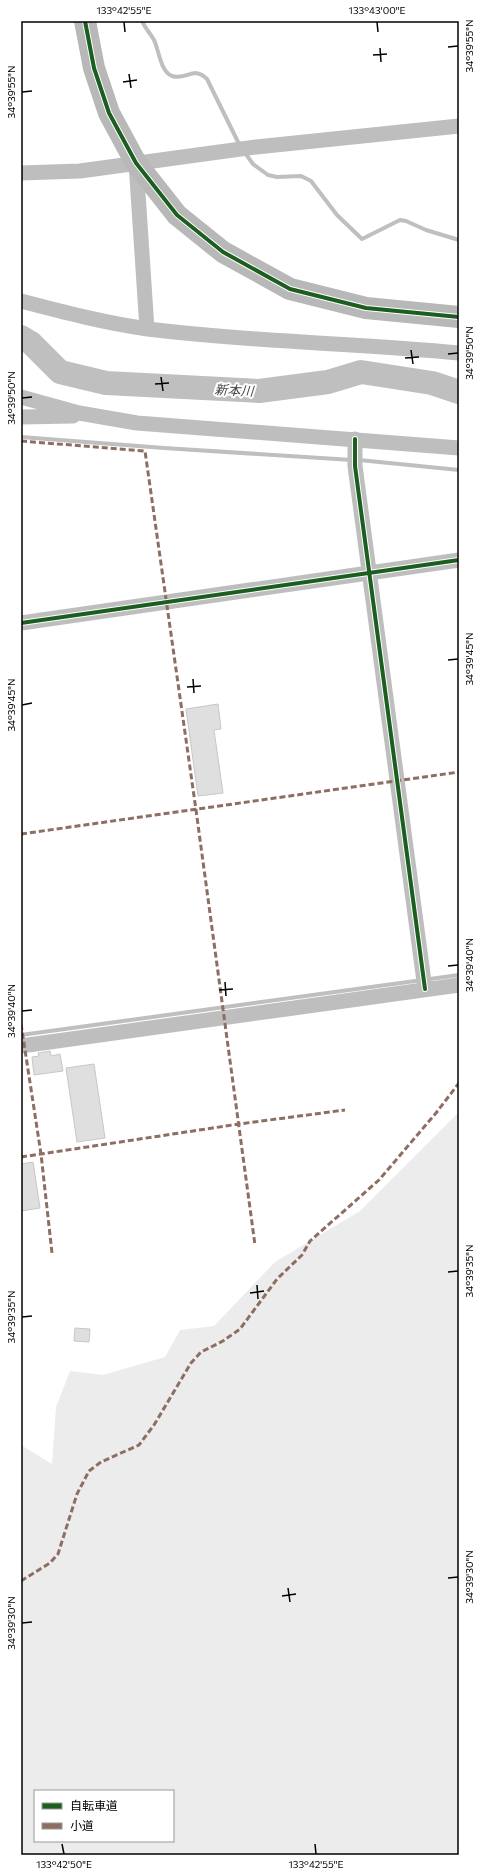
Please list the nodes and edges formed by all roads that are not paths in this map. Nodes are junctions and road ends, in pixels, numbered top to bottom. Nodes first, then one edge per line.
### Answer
1 (85, 21) edge
2 (459, 126) edge
3 (136, 163) junction
4 (21, 173) edge
5 (21, 301) edge
6 (459, 316) edge
7 (147, 329) junction
8 (459, 353) edge
9 (21, 397) edge
10 (80, 413) junction
11 (21, 417) edge
12 (354, 440) junction
13 (459, 448) edge
14 (459, 560) edge
15 (369, 573) junction
16 (21, 624) edge
17 (459, 985) edge
18 (425, 989) junction
19 (21, 1046) edge

1 - 3 street
2 - 3 street
3 - 4 street
3 - 6 street
3 - 7 street
5 - 7 street
7 - 8 street
9 - 10 street
10 - 11 street
10 - 12 street
12 - 13 street
12 - 15 street
14 - 15 street
15 - 16 street
15 - 18 street
17 - 18 street
18 - 19 street

